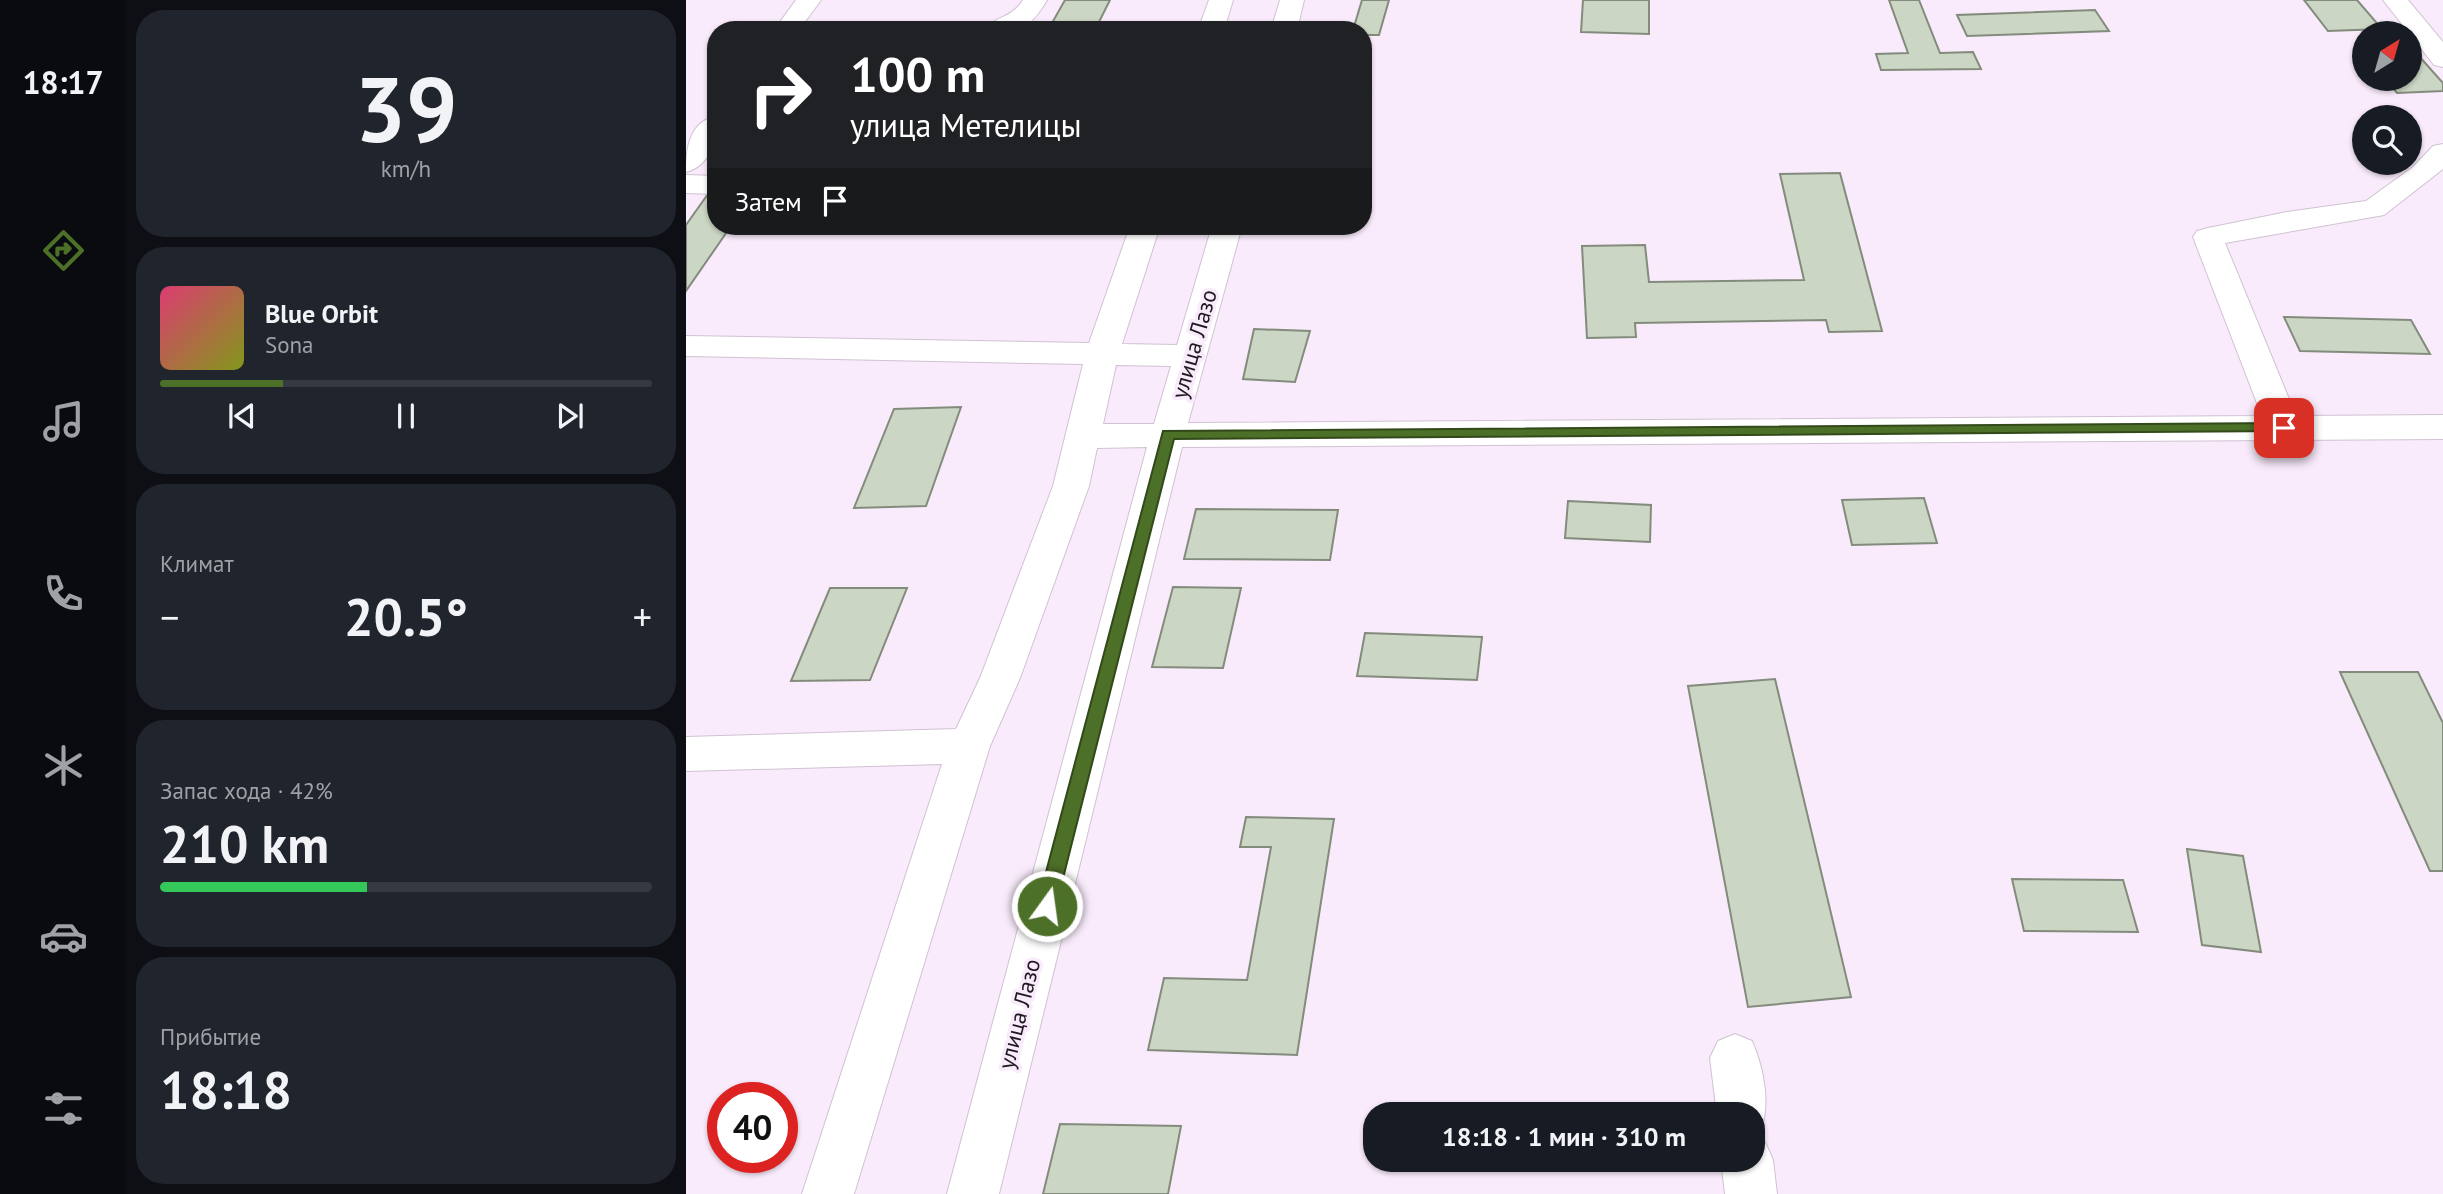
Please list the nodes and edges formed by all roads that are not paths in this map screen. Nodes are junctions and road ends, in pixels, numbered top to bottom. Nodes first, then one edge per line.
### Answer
1 (809, 0) edge
2 (1035, 0) edge
3 (1221, 0) edge
4 (1292, 0) edge
5 (2395, 0) edge
6 (793, 21) edge
7 (1017, 21) edge
8 (1214, 21) edge
9 (1286, 21) edge
10 (2443, 59) edge
11 (707, 136) edge
12 (2443, 152) edge
13 (686, 163) edge
14 (686, 184) edge
15 (707, 185) edge
16 (1142, 235) edge
17 (1224, 235) edge
18 (686, 346) edge
19 (1102, 354) junction
20 (1190, 356) junction
21 (2443, 427) edge
22 (2284, 428) junction
23 (1168, 435) junction
24 (1085, 436) junction
25 (969, 746) junction
26 (686, 754) edge
27 (1735, 1058) dead end
28 (1740, 1102) edge
29 (1748, 1172) edge
30 (828, 1194) edge
31 (973, 1194) edge
32 (1751, 1194) edge

1 - 6 street
2 - 7 street
3 - 8 street
4 - 9 street
5 - 10 street
11 - 13 street
12 - 22 street
14 - 15 street
16 - 19 street
17 - 20 street, улица Лазо
18 - 19 street
19 - 20 street
19 - 24 street
20 - 23 street, улица Лазо
21 - 22 street
22 - 23 street
23 - 24 street
23 - 31 street, улица Лазо
24 - 25 street
25 - 26 street
25 - 30 street
27 - 28 street
29 - 32 street

